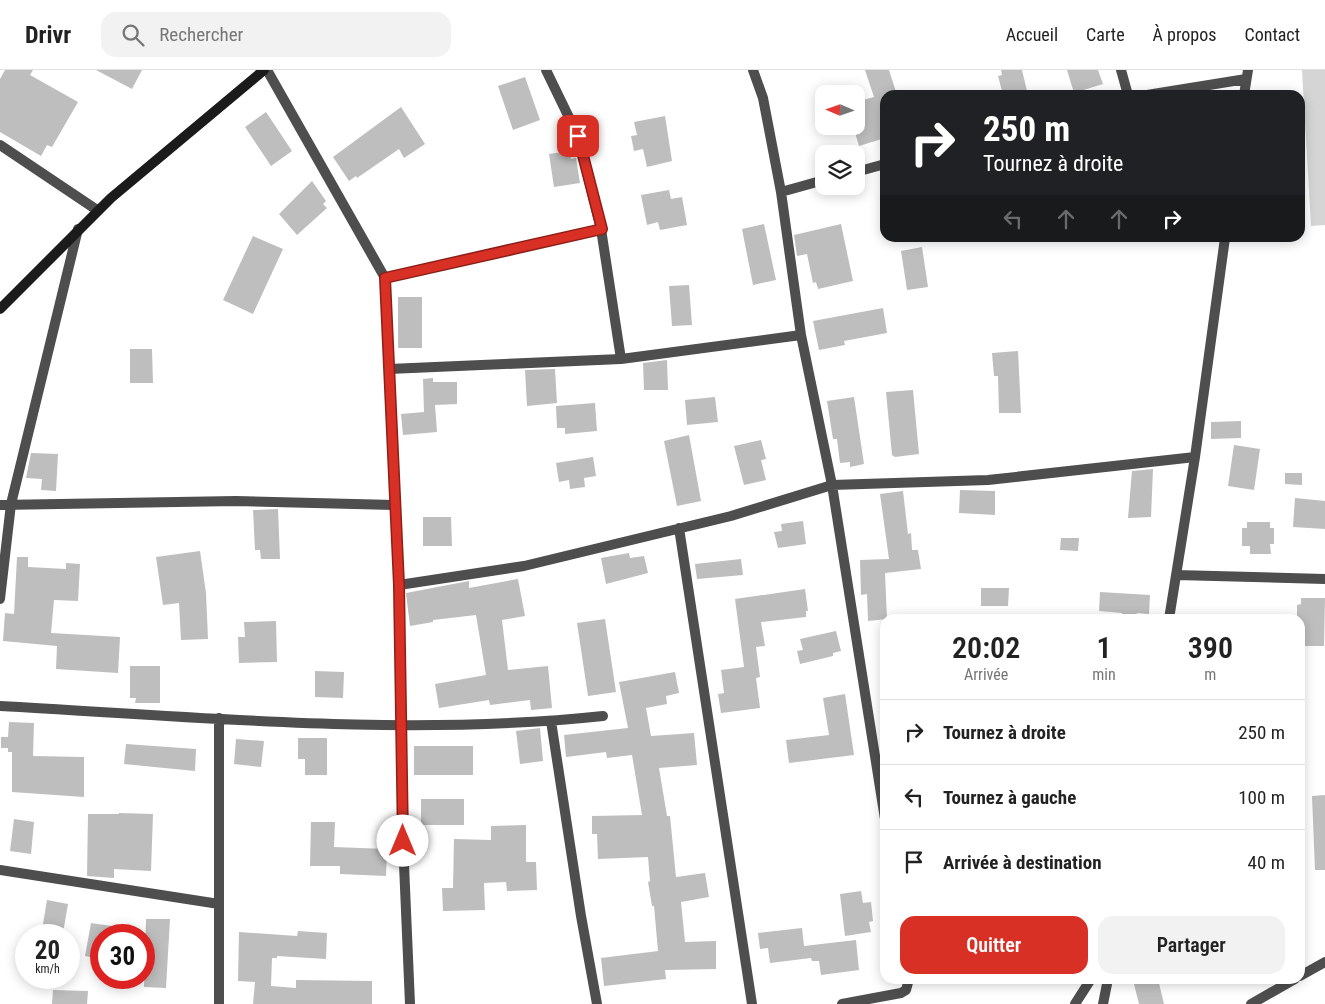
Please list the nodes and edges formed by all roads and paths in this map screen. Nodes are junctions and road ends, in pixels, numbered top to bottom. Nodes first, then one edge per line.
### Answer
1 (266, 70) edge
2 (546, 70) edge
3 (753, 70) edge
4 (1121, 70) edge
5 (1247, 74) edge
6 (1127, 90) edge
7 (1172, 90) edge
8 (1245, 90) edge
9 (0, 145) edge
10 (880, 165) edge
11 (865, 170) edge
12 (815, 183) edge
13 (781, 192) junction
14 (97, 210) junction
15 (79, 228) junction
16 (602, 229) junction
17 (1224, 242) edge
18 (385, 278) junction
19 (0, 309) edge
20 (801, 335) junction
21 (622, 359) junction
22 (389, 369) junction
23 (1195, 457) junction
24 (832, 485) junction
25 (0, 504) edge
26 (11, 504) junction
27 (394, 506) junction
28 (679, 528) junction
29 (1176, 575) junction
30 (1325, 579) edge
31 (399, 585) junction
32 (0, 599) edge
33 (1170, 614) edge
34 (0, 706) edge
35 (604, 716) dead end
36 (219, 718) junction
37 (551, 721) junction
38 (402, 726) junction
39 (880, 787) edge
40 (0, 870) edge
41 (219, 904) junction
42 (1325, 962) edge
43 (1305, 973) edge
44 (908, 984) edge
45 (1088, 984) edge
46 (1107, 984) edge
47 (1286, 984) edge
48 (219, 1004) edge
49 (410, 1004) edge
50 (597, 1004) edge
51 (752, 1004) edge
52 (842, 1004) edge
53 (1075, 1004) edge
54 (1103, 1004) edge
55 (1250, 1004) edge

1 - 14 main road
1 - 18 street
2 - 16 street
3 - 13 street
4 - 6 street
5 - 7 street
5 - 8 street
9 - 14 street
10 - 11 street
12 - 13 street
13 - 20 street
14 - 15 main road
15 - 19 main road
15 - 26 street
16 - 18 street
16 - 21 street
17 - 23 street
18 - 22 street
20 - 21 street
20 - 24 street
21 - 22 street
22 - 27 street
23 - 24 street
23 - 29 street
24 - 28 street
24 - 39 street
25 - 26 street
26 - 27 street
26 - 32 street
27 - 31 street
28 - 31 street
28 - 51 street
29 - 30 street
29 - 33 street
31 - 38 street
34 - 36 street
35 - 37 street
36 - 38 street
36 - 41 street
37 - 38 street
37 - 50 street
38 - 49 street
40 - 41 street
41 - 48 street
42 - 43 street
44 - 52 street
45 - 53 street
46 - 54 street
47 - 55 street

